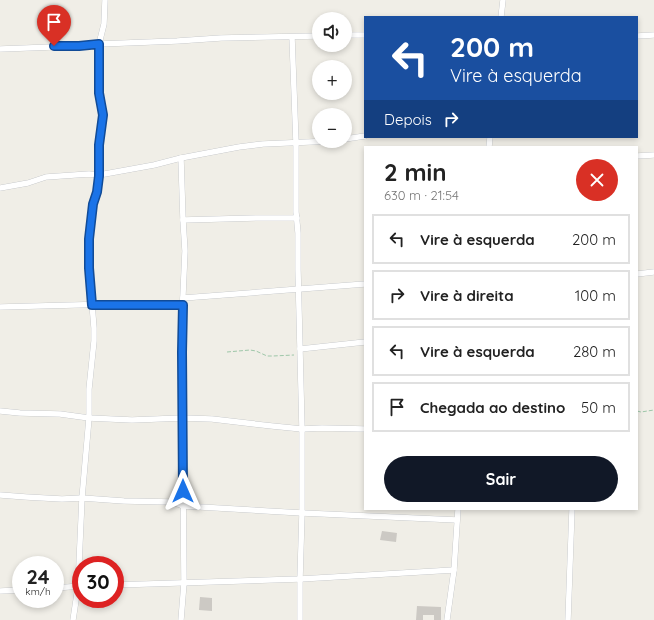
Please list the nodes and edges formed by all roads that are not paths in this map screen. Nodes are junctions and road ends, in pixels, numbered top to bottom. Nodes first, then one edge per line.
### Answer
1 (105, 0) edge
2 (503, 0) edge
3 (501, 16) edge
4 (352, 35) edge
5 (364, 35) edge
6 (654, 35) edge
7 (312, 36) edge
8 (638, 36) edge
9 (292, 37) junction
10 (99, 44) junction
11 (0, 49) edge
12 (364, 136) edge
13 (352, 138) edge
14 (312, 142) edge
15 (296, 143) junction
16 (654, 155) edge
17 (638, 156) edge
18 (181, 158) junction
19 (99, 176) junction
20 (0, 188) edge
21 (297, 218) junction
22 (183, 220) junction
23 (654, 272) edge
24 (638, 274) edge
25 (364, 284) edge
26 (298, 289) junction
27 (183, 298) junction
28 (92, 305) junction
29 (183, 305) junction
30 (0, 307) edge
31 (364, 342) edge
32 (300, 352) junction
33 (0, 411) edge
34 (89, 418) junction
35 (182, 418) junction
36 (302, 429) junction
37 (364, 429) edge
38 (0, 495) edge
39 (82, 498) junction
40 (183, 506) junction
41 (458, 510) edge
42 (572, 510) edge
43 (302, 513) junction
44 (457, 520) junction
45 (81, 556) edge
46 (454, 570) junction
47 (300, 579) junction
48 (184, 583) junction
49 (124, 585) edge
50 (12, 590) edge
51 (0, 591) edge
52 (76, 608) edge
53 (73, 620) edge
54 (182, 620) edge
55 (300, 620) edge
56 (447, 620) edge
57 (568, 620) edge

1 - 10 street
2 - 3 street
4 - 5 street
6 - 8 street
7 - 9 street
9 - 10 street
9 - 15 street
10 - 11 street
10 - 19 street
12 - 13 street
14 - 15 street
15 - 18 street
15 - 21 street
16 - 17 street
18 - 19 street
18 - 22 street
19 - 20 street
19 - 28 street
21 - 22 street
21 - 26 street
22 - 27 street
23 - 24 street
25 - 26 street
26 - 27 street
26 - 32 street
27 - 29 street
28 - 29 street
28 - 30 street
28 - 34 street
29 - 35 street
31 - 32 street
32 - 36 street
33 - 34 street
34 - 35 street
34 - 39 street
35 - 36 street
35 - 40 street
36 - 37 street
36 - 43 street
38 - 39 street
39 - 40 street
39 - 45 street
40 - 43 street
40 - 48 street
41 - 44 street
42 - 57 street
43 - 44 street
43 - 47 street
44 - 46 street
46 - 47 street
46 - 56 street
47 - 48 street
47 - 55 street
48 - 49 street
48 - 54 street
50 - 51 street
52 - 53 street

